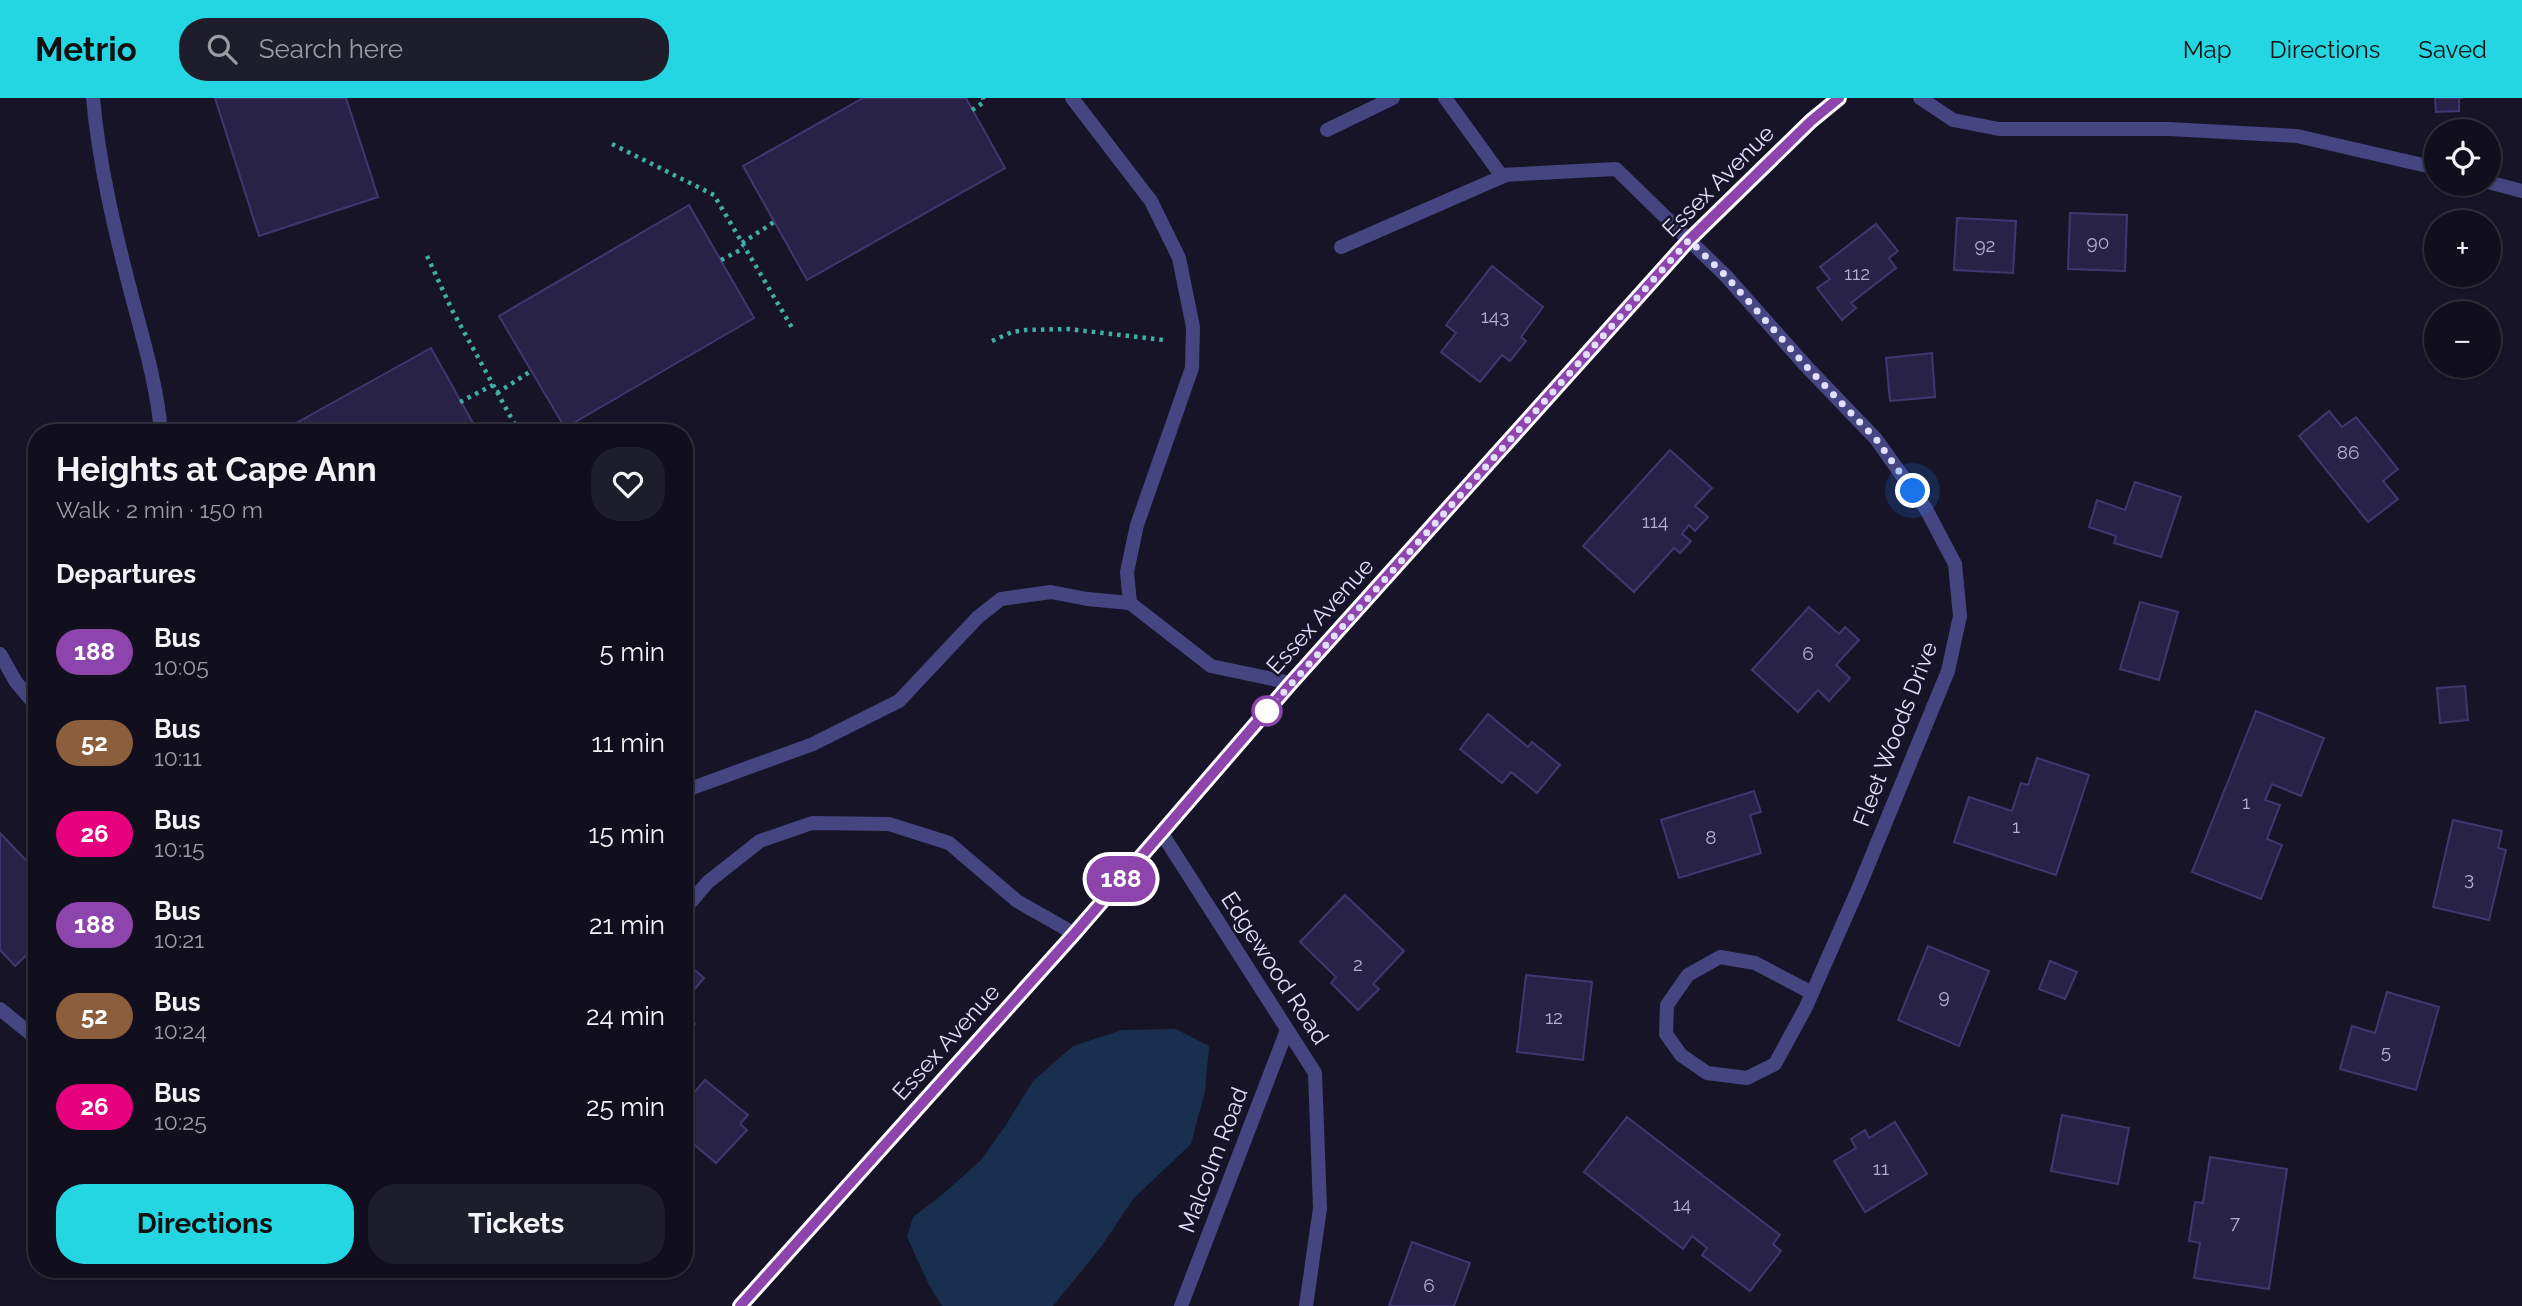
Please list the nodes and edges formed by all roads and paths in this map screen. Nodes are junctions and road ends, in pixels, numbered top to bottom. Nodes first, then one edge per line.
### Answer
1 (93, 98) edge
2 (983, 98) edge
3 (1072, 98) edge
4 (1393, 98) edge
5 (1445, 98) edge
6 (1839, 98) edge
7 (1920, 98) edge
8 (972, 110) dead end
9 (1327, 130) dead end
10 (612, 144) dead end
11 (2424, 165) edge
12 (1506, 175) junction
13 (2501, 185) edge
14 (2522, 191) edge
15 (774, 222) dead end
16 (1689, 240) junction
17 (743, 245) junction
18 (1341, 247) dead end
19 (427, 256) dead end
20 (721, 260) dead end
21 (794, 331) dead end
22 (992, 341) dead end
23 (1192, 345) junction
24 (531, 371) dead end
25 (493, 385) junction
26 (497, 393) junction
27 (460, 402) dead end
28 (160, 424) edge
29 (514, 424) edge
30 (1130, 603) junction
31 (0, 654) edge
32 (1291, 683) junction
33 (28, 696) edge
34 (693, 788) edge
35 (1161, 832) junction
36 (693, 900) edge
37 (1074, 934) junction
38 (1812, 993) junction
39 (0, 1009) edge
40 (1287, 1030) junction
41 (28, 1032) edge
42 (740, 1306) edge
43 (1181, 1306) edge
44 (1306, 1306) edge

1 - 28 street
2 - 8 path
3 - 23 street
4 - 9 street
5 - 12 street
6 - 16 street, Essex Avenue
7 - 11 street
10 - 17 path
12 - 16 street, Fleet Woods Drive
12 - 18 street
13 - 14 street
15 - 17 path
16 - 32 street, Essex Avenue
16 - 38 street, Fleet Woods Drive
17 - 20 path
17 - 21 path
19 - 25 path
22 - 23 path
23 - 30 street
24 - 26 path
25 - 26 path
25 - 27 path
26 - 29 path
30 - 32 street
30 - 34 street
31 - 33 street
32 - 35 street, Essex Avenue
35 - 37 street, Essex Avenue
35 - 40 street, Edgewood Road
36 - 37 street
37 - 42 street, Essex Avenue
38 - 38 street, Fleet Woods Drive
39 - 41 street
40 - 43 street, Malcolm Road
40 - 44 street, Edgewood Road

